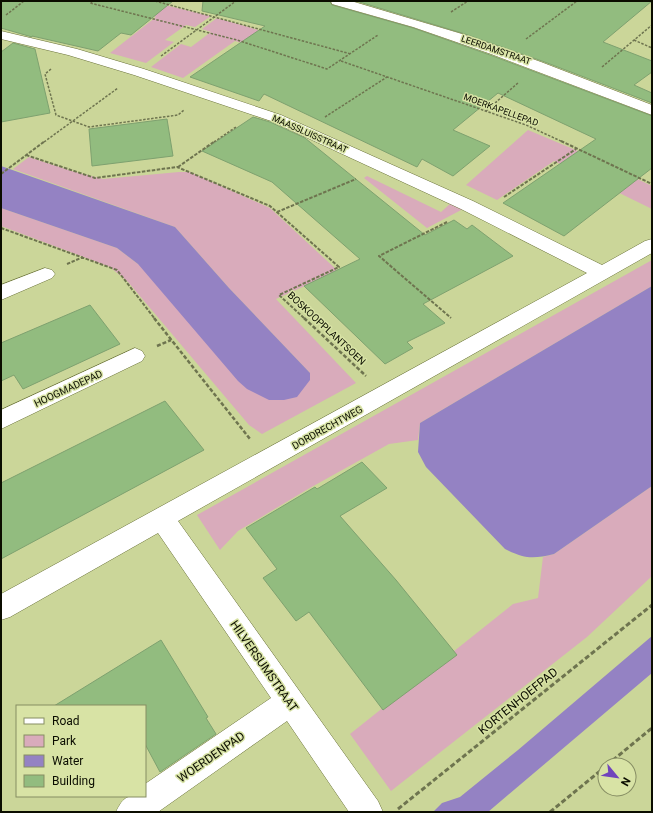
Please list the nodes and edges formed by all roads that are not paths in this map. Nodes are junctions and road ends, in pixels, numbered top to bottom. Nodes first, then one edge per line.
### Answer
1 (337, 1) edge
2 (1, 34) edge
3 (652, 110) edge
4 (652, 245) edge
5 (603, 273) junction
6 (45, 274) dead end
7 (1, 293) edge
8 (135, 356) dead end
9 (1, 420) edge
10 (162, 518) junction
11 (1, 608) edge
12 (289, 702) junction
13 (132, 812) edge
14 (367, 812) edge

1 - 3 street, LEERDAMSTRAAT
2 - 5 street, MAASSLUISSTRAAT
4 - 5 street, DORDRECHTWEG
5 - 10 street, DORDRECHTWEG
6 - 7 street
8 - 9 street, HOOGMADEPAD
10 - 11 street, DORDRECHTWEG
10 - 12 street, HILVERSUMSTRAAT
12 - 13 street, WOERDENPAD
12 - 14 street, HILVERSUMSTRAAT

